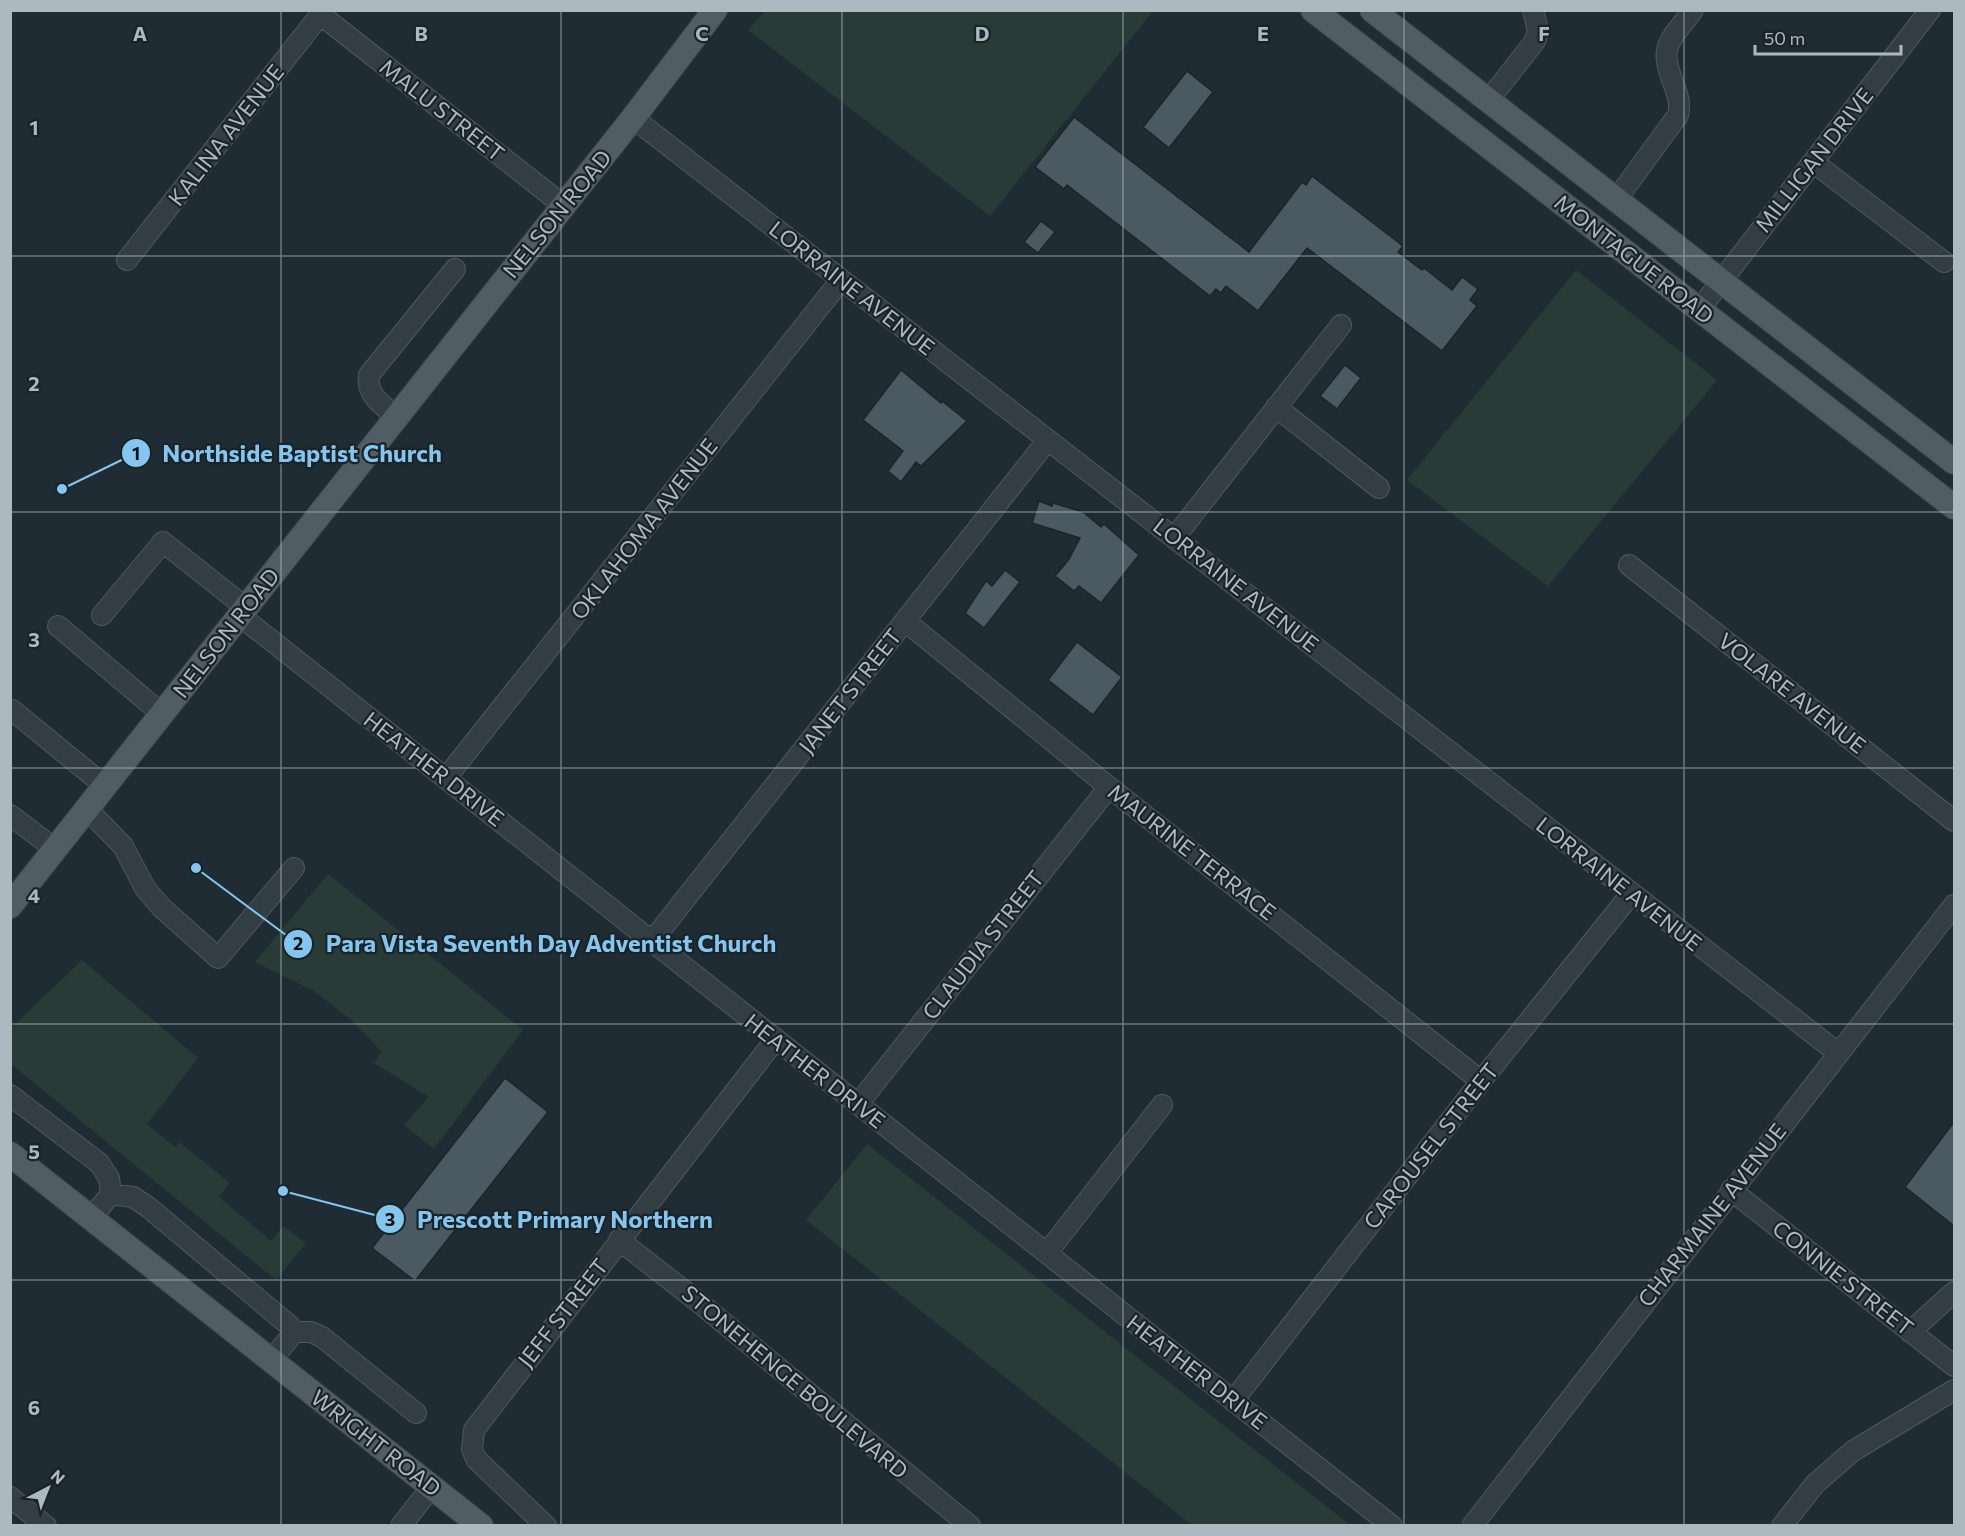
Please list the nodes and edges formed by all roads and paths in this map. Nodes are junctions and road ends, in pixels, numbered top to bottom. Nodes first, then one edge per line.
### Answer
1 (715, 10) edge
2 (1313, 10) edge
3 (1372, 10) edge
4 (1533, 10) edge
5 (1693, 10) edge
6 (1930, 10) edge
7 (323, 13) edge
8 (1488, 101) junction
9 (633, 118) junction
10 (1813, 162) junction
11 (1616, 200) junction
12 (563, 205) junction
13 (127, 260) dead end
14 (1944, 262) dead end
15 (455, 269) dead end
16 (841, 280) junction
17 (1721, 280) junction
18 (1699, 310) junction
19 (1341, 325) dead end
20 (1276, 407) junction
21 (396, 416) junction
22 (1047, 441) junction
23 (1954, 462) edge
24 (1379, 488) dead end
25 (1954, 507) edge
26 (1174, 537) junction
27 (1629, 565) dead end
28 (242, 611) junction
29 (102, 615) dead end
30 (906, 621) junction
31 (58, 626) dead end
32 (10, 712) edge
33 (162, 714) junction
34 (446, 778) junction
35 (105, 786) junction
36 (1109, 787) junction
37 (87, 809) junction
38 (12, 818) edge
39 (1954, 821) edge
40 (55, 849) junction
41 (294, 868) dead end
42 (1631, 894) junction
43 (1954, 905) edge
44 (10, 906) edge
45 (652, 941) junction
46 (775, 1040) junction
47 (1838, 1053) junction
48 (1481, 1081) junction
49 (10, 1095) edge
50 (858, 1104) junction
51 (1162, 1105) dead end
52 (10, 1154) edge
53 (1731, 1190) junction
54 (111, 1194) junction
55 (92, 1217) junction
56 (619, 1240) junction
57 (1047, 1253) junction
58 (1954, 1292) edge
59 (294, 1332) junction
60 (1910, 1332) junction
61 (271, 1360) junction
62 (1954, 1366) edge
63 (1954, 1390) edge
64 (1233, 1401) junction
65 (416, 1413) dead end
66 (432, 1486) junction
67 (10, 1497) edge
68 (1790, 1523) edge
69 (46, 1526) edge
70 (401, 1526) edge
71 (481, 1526) edge
72 (546, 1526) edge
73 (970, 1526) edge
74 (1392, 1526) edge
75 (1472, 1526) edge

1 - 9 main road, NELSON ROAD
2 - 18 main road, MONTAGUE ROAD
3 - 8 main road, MONTAGUE ROAD
4 - 8 street
5 - 11 street
6 - 10 street, MILLIGAN DRIVE
7 - 12 street, MALU STREET
7 - 13 street, KALINA AVENUE
8 - 11 main road, MONTAGUE ROAD
9 - 12 main road, NELSON ROAD
9 - 16 street, LORRAINE AVENUE
10 - 14 street
10 - 17 street, MILLIGAN DRIVE
11 - 17 main road, MONTAGUE ROAD
12 - 21 main road, NELSON ROAD
15 - 21 street
16 - 22 street, LORRAINE AVENUE
16 - 34 street, OKLAHOMA AVENUE
17 - 18 street, MILLIGAN DRIVE
17 - 23 main road, MONTAGUE ROAD
18 - 25 main road, MONTAGUE ROAD
19 - 20 street
20 - 24 street
20 - 26 street
21 - 28 main road, NELSON ROAD
22 - 26 street, LORRAINE AVENUE
22 - 30 street, JANET STREET
26 - 42 street, LORRAINE AVENUE
27 - 39 street, VOLARE AVENUE
28 - 29 street, HEATHER DRIVE
28 - 33 main road, NELSON ROAD
28 - 34 street, HEATHER DRIVE
30 - 36 street, MAURINE TERRACE
30 - 45 street, JANET STREET
31 - 33 street
32 - 35 street
33 - 35 main road, NELSON ROAD
34 - 45 street, HEATHER DRIVE
35 - 37 main road, NELSON ROAD
36 - 48 street, MAURINE TERRACE
36 - 50 street, CLAUDIA STREET
37 - 40 main road, NELSON ROAD
37 - 41 street
38 - 40 street
40 - 44 main road, NELSON ROAD
42 - 47 street, LORRAINE AVENUE
42 - 48 street, CAROUSEL STREET
43 - 47 street, CHARMAINE AVENUE
45 - 46 street, HEATHER DRIVE
46 - 50 street, HEATHER DRIVE
46 - 56 street, JEFF STREET
47 - 53 street, CHARMAINE AVENUE
48 - 64 street, CAROUSEL STREET
49 - 54 street
50 - 57 street, HEATHER DRIVE
51 - 57 street
52 - 55 main road, WRIGHT ROAD
53 - 60 street, CONNIE STREET
53 - 75 street, CHARMAINE AVENUE
54 - 55 street
54 - 59 street
55 - 61 main road, WRIGHT ROAD
56 - 72 street, JEFF STREET
56 - 73 street, STONEHENGE BOULEVARD
57 - 64 street, HEATHER DRIVE
58 - 60 street
59 - 61 street
59 - 65 street
60 - 62 street, CONNIE STREET
61 - 66 main road, WRIGHT ROAD
63 - 68 street
64 - 74 street, HEATHER DRIVE
66 - 70 street
66 - 71 main road, WRIGHT ROAD
67 - 69 street

